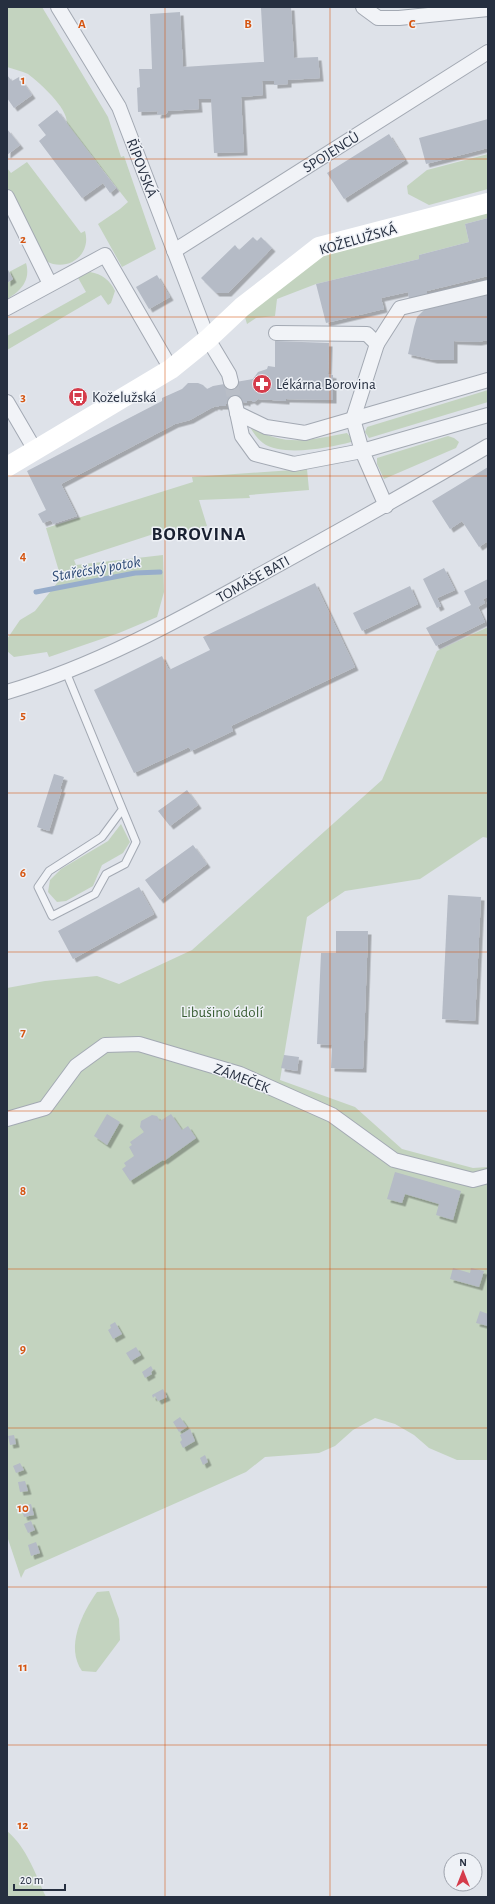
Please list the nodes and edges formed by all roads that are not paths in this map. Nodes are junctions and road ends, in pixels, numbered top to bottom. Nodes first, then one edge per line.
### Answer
1 (58, 7) edge
2 (363, 7) edge
3 (488, 9) edge
4 (488, 52) edge
5 (7, 197) edge
6 (488, 203) edge
7 (174, 251) junction
8 (50, 284) junction
9 (488, 286) edge
10 (7, 308) edge
11 (276, 334) dead end
12 (208, 339) junction
13 (377, 344) junction
14 (171, 369) junction
15 (488, 380) edge
16 (231, 382) tunnel mouth
17 (7, 402) edge
18 (488, 415) edge
19 (353, 419) junction
20 (488, 446) edge
21 (35, 450) junction
22 (362, 451) junction
23 (7, 467) edge
24 (386, 506) junction
25 (66, 672) junction
26 (7, 692) edge
27 (122, 810) junction
28 (7, 1119) edge
29 (488, 1176) edge

1 - 7 street, ŘÍPOVSKÁ
2 - 3 street
4 - 7 street, SPOJENCŮ
5 - 8 street
6 - 12 main road, KOŽELUŽSKÁ
7 - 12 street, ŘÍPOVSKÁ
8 - 10 street
8 - 14 street
9 - 13 street
11 - 13 street
12 - 14 main road, KOŽELUŽSKÁ
12 - 16 street
13 - 19 street
14 - 21 main road, KOŽELUŽSKÁ
15 - 19 street
17 - 21 street
18 - 22 street
19 - 22 street
19 - 22 street
20 - 24 street, TOMÁŠE BATI
21 - 23 main road, KOŽELUŽSKÁ
22 - 24 street
24 - 25 street, TOMÁŠE BATI
25 - 26 street, TOMÁŠE BATI
25 - 27 lane
27 - 27 lane
28 - 29 street, ZÁMEČEK

